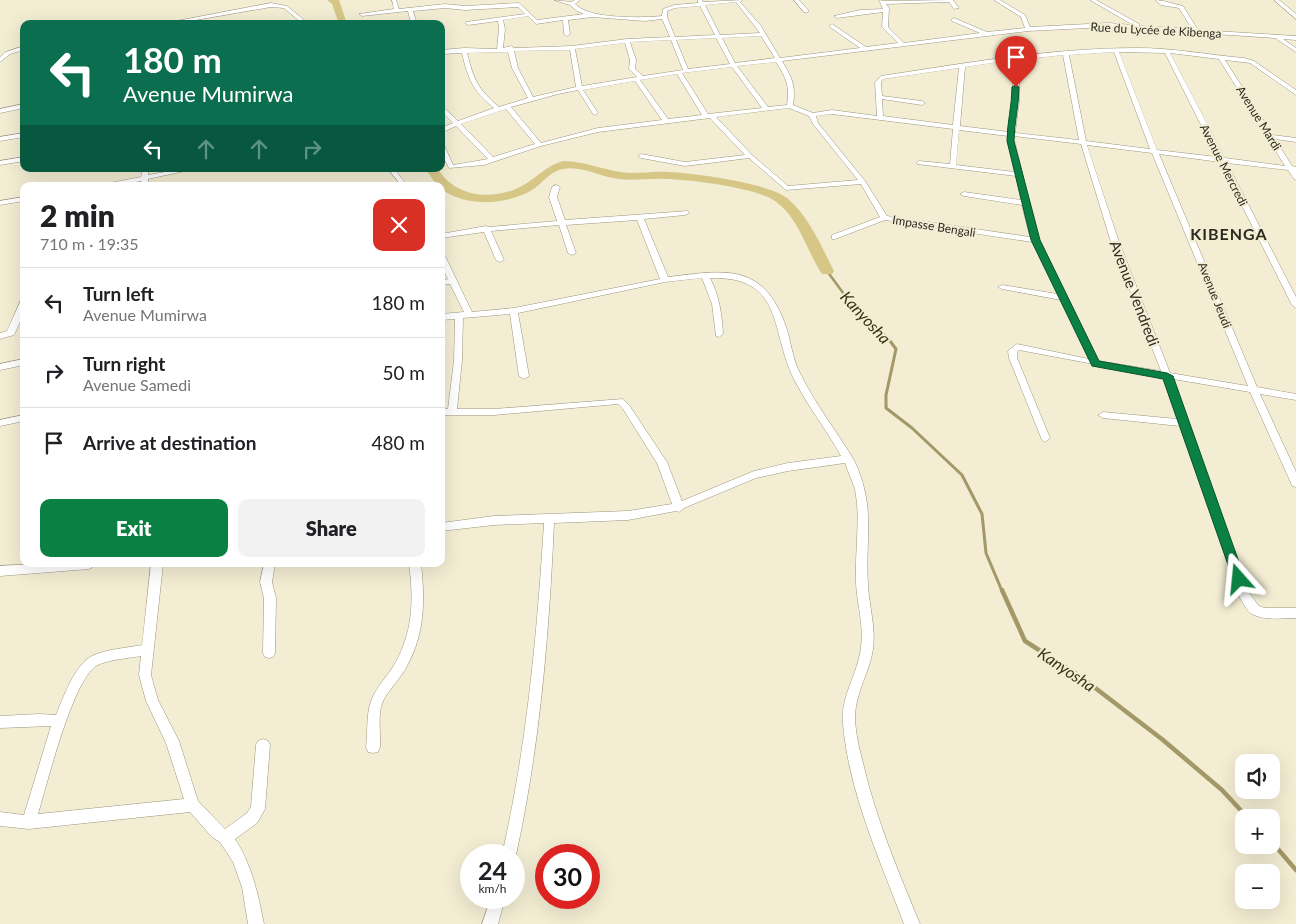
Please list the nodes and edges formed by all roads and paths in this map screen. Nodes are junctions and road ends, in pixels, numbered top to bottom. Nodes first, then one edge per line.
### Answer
1 (394, 0) edge
2 (556, 0) edge
3 (578, 0) edge
4 (737, 0) edge
5 (742, 0) edge
6 (796, 0) edge
7 (996, 0) edge
8 (1092, 0) edge
9 (1157, 0) edge
10 (1276, 0) edge
11 (883, 1) edge
12 (700, 2) edge
13 (572, 4) junction
14 (956, 8) dead end
15 (410, 10) junction
16 (886, 10) junction
17 (397, 11) junction
18 (806, 11) dead end
19 (362, 14) dead end
20 (527, 15) junction
21 (592, 15) junction
22 (603, 16) junction
23 (837, 16) dead end
24 (664, 17) junction
25 (1296, 17) edge
26 (500, 19) junction
27 (565, 19) junction
28 (186, 20) edge
29 (300, 20) edge
30 (413, 20) edge
31 (954, 20) dead end
32 (468, 23) dead end
33 (606, 24) dead end
34 (832, 26) dead end
35 (1138, 26) junction
36 (1028, 29) junction
37 (1196, 31) junction
38 (567, 34) dead end
39 (763, 34) junction
40 (986, 34) junction
41 (718, 36) junction
42 (1277, 37) junction
43 (673, 38) junction
44 (1296, 38) edge
45 (627, 41) junction
46 (903, 45) junction
47 (511, 48) junction
48 (572, 48) junction
49 (20, 49) edge
50 (500, 49) junction
51 (865, 49) junction
52 (464, 50) junction
53 (1296, 50) edge
54 (1116, 51) junction
55 (445, 52) edge
56 (1167, 52) junction
57 (1066, 54) junction
58 (1016, 58) junction
59 (1221, 58) junction
60 (778, 59) junction
61 (0, 60) edge
62 (732, 65) junction
63 (962, 65) junction
64 (686, 71) junction
65 (678, 72) junction
66 (638, 78) junction
67 (579, 88) junction
68 (1296, 93) edge
69 (878, 96) junction
70 (531, 98) junction
71 (922, 103) dead end
72 (507, 106) junction
73 (790, 106) junction
74 (20, 107) edge
75 (498, 109) junction
76 (766, 109) junction
77 (0, 111) edge
78 (445, 112) edge
79 (595, 113) dead end
80 (812, 114) junction
81 (709, 116) junction
82 (880, 118) junction
83 (667, 122) junction
84 (456, 124) junction
85 (958, 127) junction
86 (445, 129) edge
87 (1010, 134) junction
88 (20, 136) edge
89 (1271, 137) junction
90 (0, 139) edge
91 (1296, 140) edge
92 (1083, 142) junction
93 (539, 145) junction
94 (1154, 151) junction
95 (445, 153) edge
96 (641, 156) dead end
97 (750, 156) junction
98 (20, 160) edge
99 (492, 160) junction
100 (1221, 160) junction
101 (0, 163) edge
102 (919, 163) dead end
103 (953, 166) junction
104 (1293, 168) edge
105 (145, 172) edge
106 (173, 172) edge
107 (393, 172) edge
108 (1018, 174) junction
109 (144, 177) junction
110 (1296, 178) edge
111 (122, 182) edge
112 (145, 182) edge
113 (402, 182) edge
114 (864, 182) junction
115 (556, 187) dead end
116 (964, 194) dead end
117 (20, 200) edge
118 (0, 203) edge
119 (1025, 203) junction
120 (685, 213) dead end
121 (640, 218) junction
122 (884, 218) junction
123 (562, 222) junction
124 (486, 228) junction
125 (445, 235) edge
126 (835, 237) dead end
127 (1035, 240) junction
128 (572, 254) dead end
129 (500, 260) dead end
130 (445, 264) edge
131 (705, 276) junction
132 (665, 280) junction
133 (454, 281) junction
134 (445, 282) edge
135 (1002, 287) dead end
136 (1064, 298) junction
137 (1296, 304) edge
138 (514, 311) junction
139 (20, 312) edge
140 (469, 314) junction
141 (459, 316) junction
142 (445, 317) edge
143 (20, 332) edge
144 (11, 333) junction
145 (719, 334) dead end
146 (0, 336) edge
147 (20, 363) edge
148 (1096, 363) junction
149 (0, 367) edge
150 (524, 376) dead end
151 (1167, 376) junction
152 (1254, 390) junction
153 (1296, 397) edge
154 (446, 412) edge
155 (1102, 414) dead end
156 (20, 419) edge
157 (1184, 422) junction
158 (0, 423) edge
159 (1045, 438) dead end
160 (848, 459) junction
161 (1296, 483) edge
162 (679, 508) junction
163 (549, 520) junction
164 (445, 526) edge
165 (51, 567) edge
166 (156, 567) edge
167 (268, 567) edge
168 (415, 567) edge
169 (0, 571) edge
170 (1296, 613) edge
171 (148, 649) junction
172 (269, 654) dead end
173 (0, 722) edge
174 (59, 722) junction
175 (263, 745) dead end
176 (374, 747) dead end
177 (193, 805) junction
178 (0, 819) edge
179 (29, 822) junction
180 (225, 838) junction
181 (512, 844) edge
182 (495, 909) edge
183 (256, 924) edge
184 (490, 924) edge
185 (912, 924) edge

1 - 17 street
2 - 13 street
3 - 13 street
4 - 5 street
4 - 12 street
4 - 39 street
6 - 18 street
7 - 36 street
8 - 35 street
9 - 37 street
10 - 25 street
11 - 14 street
11 - 16 street
12 - 24 street
12 - 41 street
13 - 21 street
15 - 17 street
15 - 20 street
15 - 30 street
16 - 23 street
16 - 46 street
17 - 19 street
20 - 26 street
20 - 27 street
21 - 22 street
21 - 27 street
22 - 24 street
22 - 33 street
24 - 43 street
26 - 32 street
26 - 50 street
27 - 38 street
28 - 29 street
31 - 40 street
34 - 51 street
35 - 36 street, Rue du Lycée de Kibenga
35 - 37 street, Rue du Lycée de Kibenga
36 - 40 street, Rue du Lycée de Kibenga
37 - 42 street, Rue du Lycée de Kibenga
39 - 41 street
39 - 60 street
40 - 46 street, Rue du Lycée de Kibenga
41 - 43 street
41 - 62 street
42 - 44 street, Rue du Lycée de Kibenga
42 - 53 street
43 - 45 street
43 - 64 street
45 - 48 street
45 - 66 street
46 - 51 street, Rue du Lycée de Kibenga
47 - 48 street
47 - 50 street
47 - 70 street
48 - 67 street
49 - 61 street
50 - 52 street
51 - 60 street, Rue du Lycée de Kibenga
52 - 55 street
52 - 75 street
54 - 56 street
54 - 57 street
54 - 94 street, Avenue Jeudi
56 - 59 street
56 - 100 street, Avenue Mercredi
57 - 58 street
57 - 92 street, Avenue Vendredi
58 - 63 street
58 - 87 street
59 - 68 street
59 - 89 street, Avenue Mardi
60 - 62 street, Rue du Lycée de Kibenga
60 - 73 street
62 - 64 street, Rue du Lycée de Kibenga
62 - 76 street
63 - 69 street
63 - 85 street
64 - 65 street, Rue du Lycée de Kibenga
65 - 66 street, Rue du Lycée de Kibenga
65 - 81 street
66 - 67 street, Rue du Lycée de Kibenga
66 - 83 street
67 - 70 street, Rue du Lycée de Kibenga
67 - 79 street
69 - 71 street
69 - 82 street
70 - 72 street, Rue du Lycée de Kibenga
72 - 75 street, Rue du Lycée de Kibenga
72 - 93 street
73 - 76 street
73 - 80 street
74 - 77 street
75 - 84 street, Rue du Lycée de Kibenga
76 - 81 street
78 - 84 street
80 - 82 street
80 - 114 street
81 - 83 street
81 - 97 street
82 - 85 street
83 - 93 street
84 - 86 street, Rue du Lycée de Kibenga
84 - 99 street
85 - 87 street
85 - 103 street
87 - 92 street
87 - 108 street
88 - 90 street
89 - 91 street
89 - 104 street, Avenue Mardi
92 - 94 street
92 - 151 street, Avenue Vendredi
93 - 99 street
94 - 100 street
94 - 152 street, Avenue Jeudi
95 - 99 street
96 - 97 street
97 - 114 street
98 - 101 street
100 - 104 street
100 - 137 street, Avenue Mercredi
102 - 103 street
103 - 108 street
104 - 110 street, Avenue Mardi
105 - 109 street
106 - 109 street
107 - 113 street
108 - 119 street
109 - 111 street
109 - 112 street
114 - 122 street
115 - 123 street
116 - 119 street
117 - 118 street
119 - 127 street
120 - 121 street
121 - 123 street
121 - 132 street
122 - 126 street, Impasse Bengali
122 - 127 street, Impasse Bengali
123 - 124 street
123 - 128 street
124 - 125 street
124 - 129 street
127 - 136 street
130 - 133 street
131 - 132 street
131 - 145 street
131 - 160 street
132 - 138 street
133 - 134 street
133 - 140 street
135 - 136 street
136 - 148 street
138 - 140 street
138 - 150 street
139 - 144 street
140 - 141 street
141 - 142 street
141 - 154 street
143 - 144 street
144 - 146 street
147 - 149 street
148 - 151 street
148 - 159 street
151 - 152 street
151 - 157 street, Avenue Vendredi
152 - 153 street
152 - 161 street, Avenue Jeudi
154 - 162 street
155 - 157 street
156 - 158 street
157 - 170 street, Avenue Vendredi
160 - 162 street
160 - 185 street
162 - 163 street
163 - 164 street
163 - 181 street
165 - 169 street
166 - 171 street
167 - 172 street
168 - 176 street
171 - 174 street
171 - 177 street
173 - 174 street
174 - 179 street
175 - 180 street
177 - 179 street
177 - 180 street
178 - 179 street
180 - 183 street
182 - 184 street

